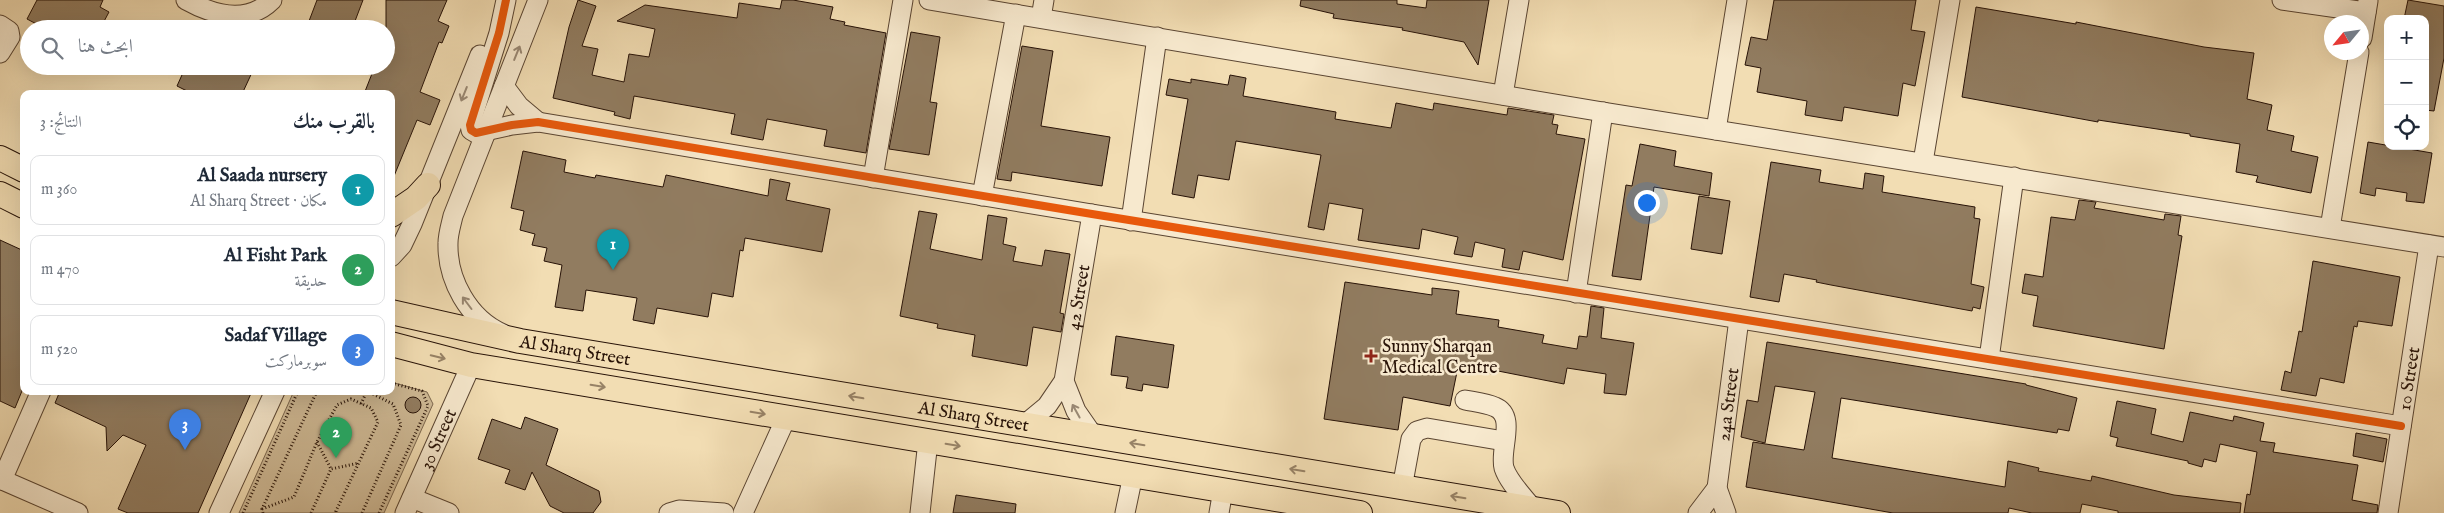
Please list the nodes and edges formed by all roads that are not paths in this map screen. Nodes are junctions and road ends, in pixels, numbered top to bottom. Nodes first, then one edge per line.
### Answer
1 (246, 0) edge
2 (272, 0) edge
3 (504, 0) edge
4 (538, 0) edge
5 (902, 0) edge
6 (929, 0) edge
7 (1519, 0) edge
8 (1737, 0) edge
9 (1950, 0) edge
10 (2282, 0) edge
11 (2367, 6) edge
12 (1042, 9) edge
13 (1016, 14) junction
14 (0, 25) edge
15 (1157, 37) junction
16 (0, 53) edge
17 (2358, 60) edge
18 (504, 86) junction
19 (1502, 95) junction
20 (1603, 112) junction
21 (538, 122) junction
22 (1716, 130) junction
23 (486, 131) junction
24 (0, 158) edge
25 (1923, 162) junction
26 (20, 168) edge
27 (2014, 177) junction
28 (873, 178) junction
29 (428, 185) junction
30 (0, 194) edge
31 (982, 196) junction
32 (20, 204) edge
33 (395, 212) edge
34 (1092, 214) junction
35 (1131, 220) junction
36 (2330, 228) junction
37 (2437, 246) edge
38 (395, 253) edge
39 (1576, 293) junction
40 (395, 313) edge
41 (1739, 319) junction
42 (520, 341) junction
43 (395, 345) edge
44 (1989, 360) junction
45 (471, 365) junction
46 (1064, 381) junction
47 (39, 395) edge
48 (273, 395) edge
49 (1465, 400) dead end
50 (896, 404) junction
51 (792, 419) junction
52 (1024, 426) junction
53 (2401, 426) junction
54 (1094, 437) junction
55 (928, 441) junction
56 (1504, 441) junction
57 (1132, 475) junction
58 (1, 480) edge
59 (1402, 488) junction
60 (1717, 488) junction
61 (1221, 502) edge
62 (409, 505) edge
63 (1322, 510) edge
64 (1544, 511) edge
65 (78, 513) edge
66 (219, 513) edge
67 (449, 513) edge
68 (669, 513) edge
69 (724, 513) edge
70 (743, 513) edge
71 (920, 513) edge
72 (1125, 513) edge
73 (1360, 513) edge
74 (1498, 513) edge
75 (1698, 513) edge
76 (1726, 513) edge
77 (2388, 513) edge

1 - 2 street
3 - 23 street
3 -> 29 street
18 -> 4 street
5 - 28 street
6 - 13 street
7 - 19 street
8 - 22 street
9 - 25 street
10 - 11 street
12 - 13 street
12 - 15 street
13 - 31 street
14 - 16 street
15 - 19 street
15 - 35 street
17 - 36 street
18 - 21 street
18 - 23 street
19 - 20 street
20 - 22 street
20 - 39 street
21 - 23 street
21 - 28 street
22 - 25 street
42 -> 23 street
24 - 26 main road
25 - 27 street
27 - 36 street
27 - 44 street
28 - 31 street
29 - 33 main road
29 - 38 street
30 - 32 main road
31 - 34 street
34 - 35 street
34 - 46 street, 42 Street
35 - 39 street
36 - 37 street
37 - 53 street, 10 Street
39 - 41 street
40 - 42 main road, Al Sharq Street
41 - 44 street
41 - 60 street, 24a Street
50 -> 42 main road, Al Sharq Street
43 -> 45 main road, Al Sharq Street
44 - 53 street
45 -> 51 main road, Al Sharq Street
45 - 62 street, 30 Street
46 - 52 street, 42 Street
54 -> 46 street
47 - 58 street
48 - 66 street
49 - 56 street
50 - 51 main road
50 - 52 main road, Al Sharq Street
51 - 55 main road, Al Sharq Street
51 - 70 street
52 - 54 main road, Al Sharq Street
53 - 77 street, 10 Street
59 -> 54 main road, Al Sharq Street
55 -> 57 main road, Al Sharq Street
55 - 71 street
56 - 59 street
56 - 64 street
57 - 61 main road, Al Sharq Street
57 - 72 street
58 - 65 street
64 -> 59 main road, Al Sharq Street
60 - 75 street, 24a Street
60 - 76 street, 24a Street
61 - 63 main road, Al Sharq Street
62 - 67 street
63 - 73 main road, Al Sharq Street
64 - 74 main road
68 - 69 street

